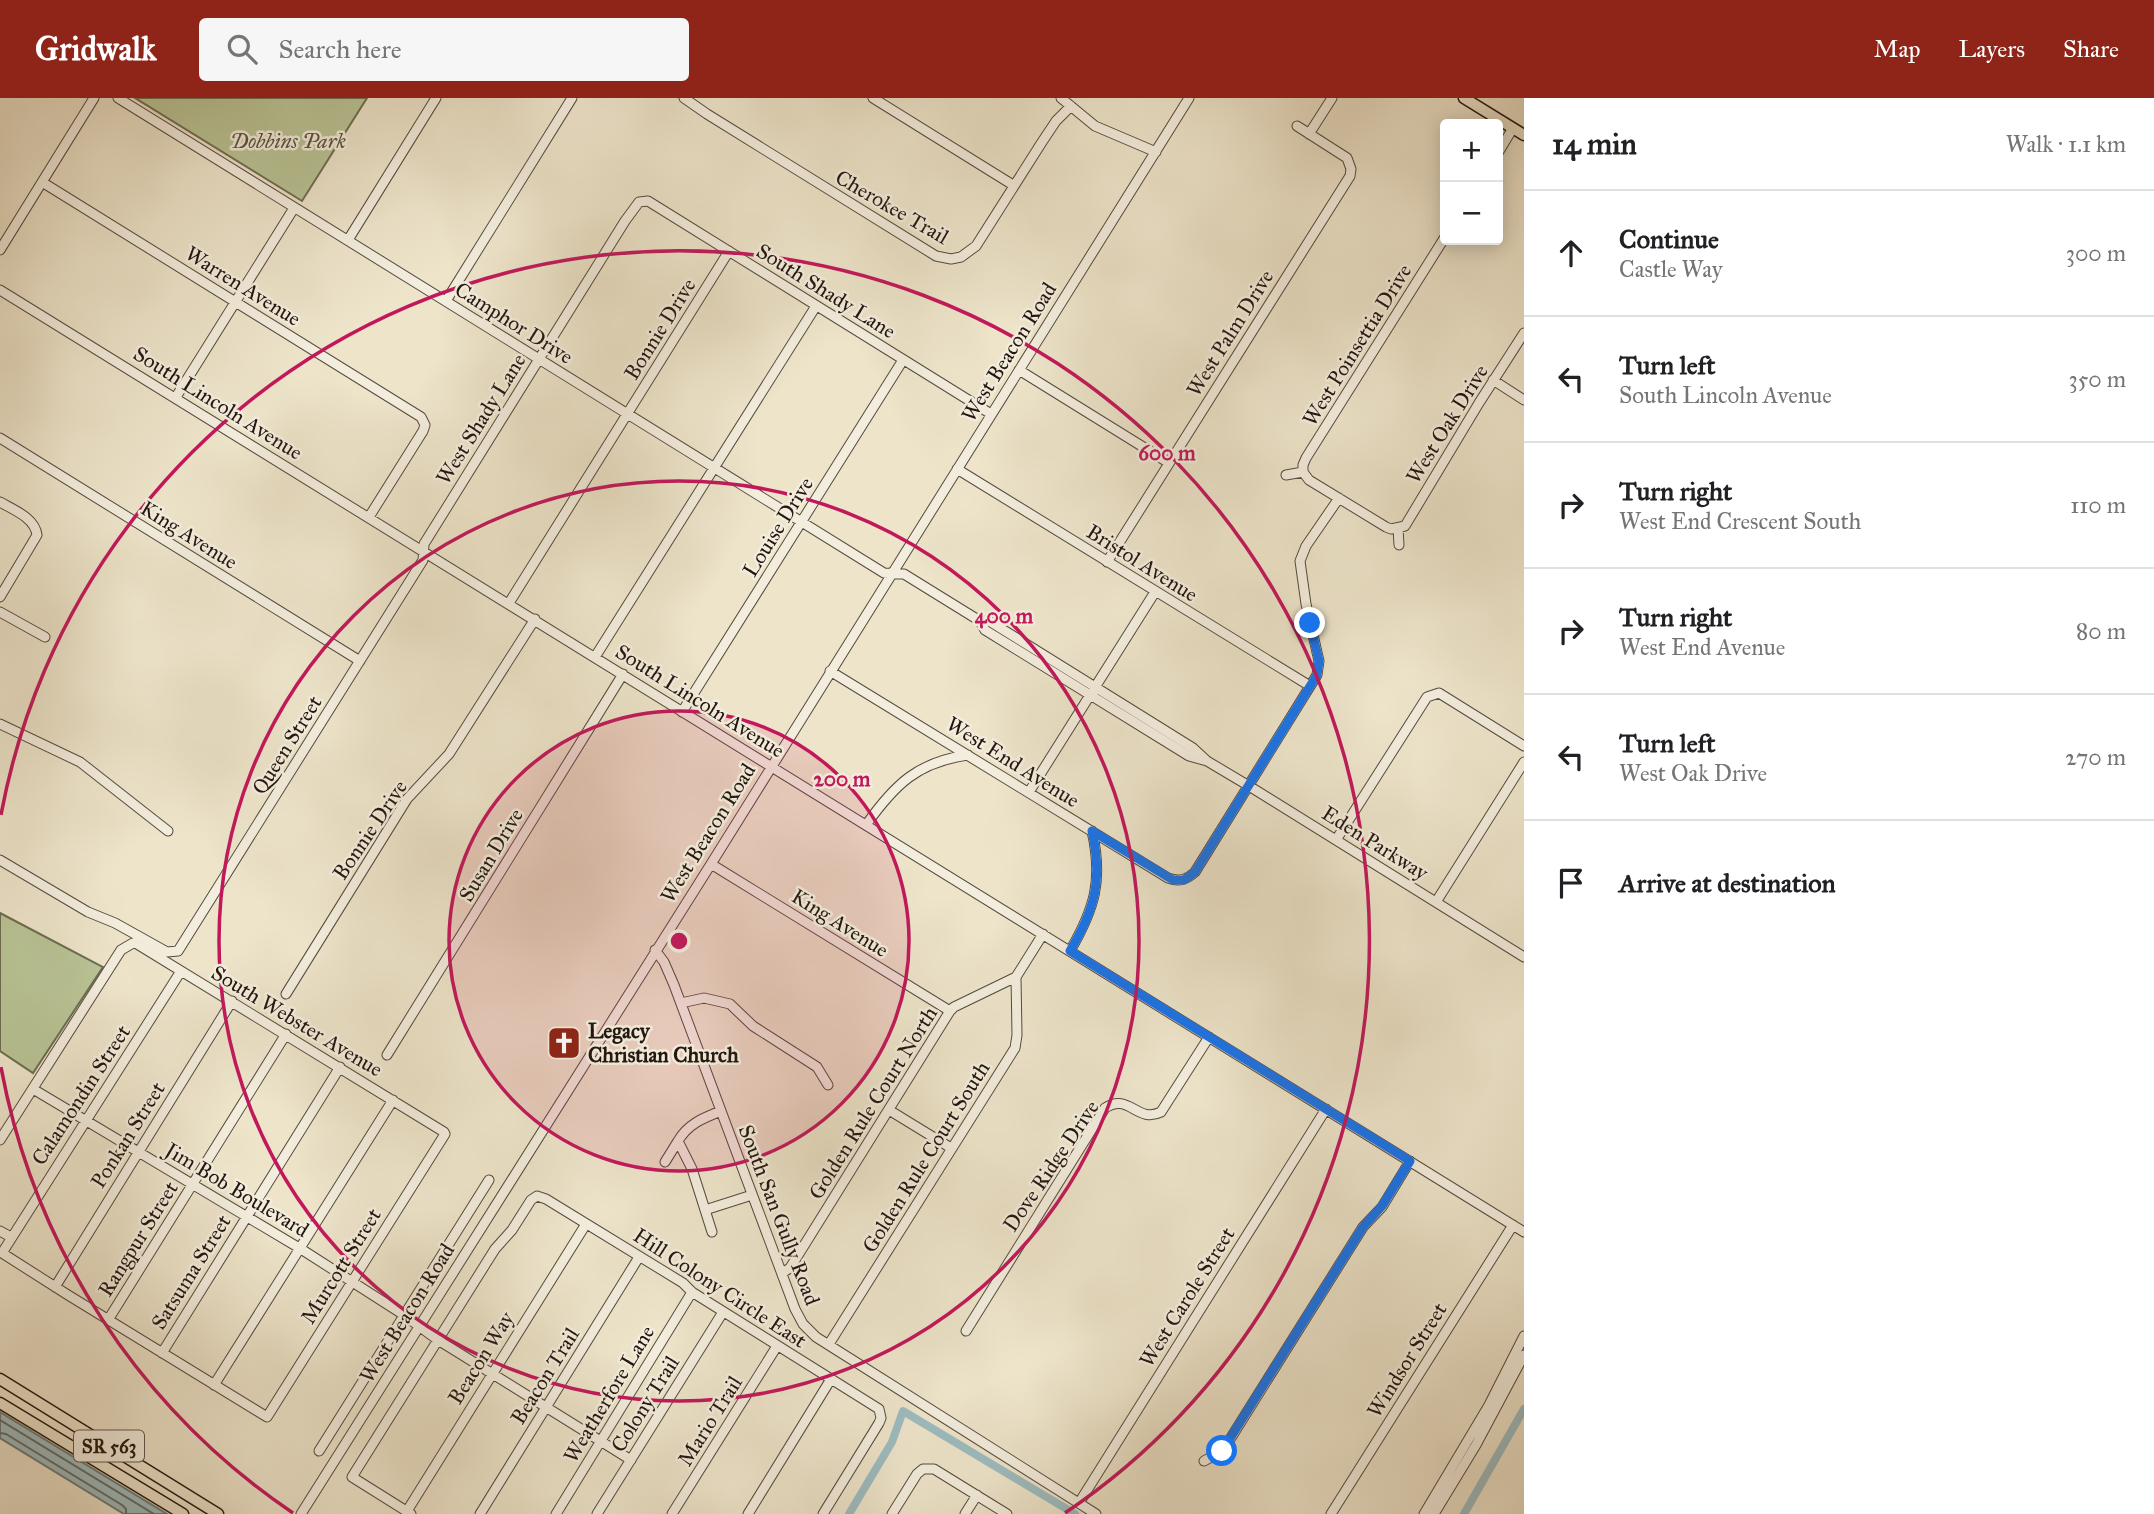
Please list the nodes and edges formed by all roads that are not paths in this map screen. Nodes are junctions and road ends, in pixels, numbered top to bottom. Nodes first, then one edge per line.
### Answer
1 (94, 98) edge
2 (118, 98) edge
3 (436, 98) edge
4 (560, 98) edge
5 (684, 98) edge
6 (703, 98) edge
7 (873, 98) edge
8 (1062, 98) edge
9 (1189, 98) edge
10 (1332, 98) edge
11 (1464, 98) edge
12 (571, 101) edge
13 (1071, 106) junction
14 (698, 107) junction
15 (1297, 126) dead end
16 (1513, 128) junction
17 (1309, 134) junction
18 (1524, 135) edge
19 (1503, 145) edge
20 (1156, 152) junction
21 (42, 183) junction
22 (1013, 186) junction
23 (642, 201) joint
24 (294, 208) junction
25 (348, 240) junction
26 (1440, 245) edge
27 (0, 250) edge
28 (729, 251) junction
29 (0, 290) edge
30 (446, 301) junction
31 (236, 302) junction
32 (816, 306) junction
33 (1524, 333) edge
34 (540, 360) junction
35 (904, 360) junction
36 (1019, 370) junction
37 (1493, 380) junction
38 (176, 397) junction
39 (1524, 401) edge
40 (628, 413) junction
41 (991, 414) junction
42 (0, 438) edge
43 (1169, 463) junction
44 (714, 468) junction
45 (957, 469) junction
46 (1303, 472) junction
47 (1286, 475) dead end
48 (1339, 498) junction
49 (0, 502) edge
50 (369, 517) junction
51 (802, 522) junction
52 (1398, 528) junction
53 (1399, 545) dead end
54 (425, 552) junction
55 (1107, 562) junction
56 (892, 573) junction
57 (1155, 592) junction
58 (0, 597) edge
59 (509, 603) junction
60 (0, 612) edge
61 (535, 619) junction
62 (45, 637) dead end
63 (595, 657) junction
64 (360, 661) junction
65 (830, 671) junction
66 (623, 674) junction
67 (1310, 687) junction
68 (1093, 691) junction
69 (682, 712) junction
70 (0, 724) edge
71 (1524, 746) edge
72 (968, 755) junction
73 (1524, 762) edge
74 (771, 765) junction
75 (1249, 786) junction
76 (1029, 792) junction
77 (866, 825) junction
78 (168, 831) dead end
79 (1092, 831) junction
80 (1336, 839) junction
81 (0, 860) edge
82 (711, 863) junction
83 (1436, 901) junction
84 (1043, 934) junction
85 (655, 950) junction
86 (1070, 951) junction
87 (1524, 957) edge
88 (181, 971) junction
89 (1016, 977) junction
90 (286, 994) dead end
91 (232, 1002) junction
92 (681, 1003) junction
93 (950, 1012) junction
94 (286, 1034) junction
95 (1209, 1037) junction
96 (387, 1055) dead end
97 (340, 1067) junction
98 (828, 1085) dead end
99 (33, 1089) junction
100 (393, 1100) junction
101 (1326, 1109) junction
102 (889, 1110) junction
103 (721, 1111) junction
104 (86, 1120) junction
105 (445, 1134) joint
106 (0, 1140) edge
107 (678, 1141) junction
108 (951, 1148) junction
109 (139, 1152) junction
110 (1410, 1161) junction
111 (665, 1162) dead end
112 (489, 1180) dead end
113 (193, 1185) junction
114 (752, 1195) junction
115 (705, 1210) junction
116 (246, 1217) junction
117 (586, 1224) junction
118 (1513, 1225) junction
119 (0, 1231) edge
120 (712, 1232) dead end
121 (1524, 1232) edge
122 (11, 1237) junction
123 (301, 1249) junction
124 (639, 1257) junction
125 (782, 1273) junction
126 (352, 1281) junction
127 (55, 1287) junction
128 (692, 1292) junction
129 (723, 1312) junction
130 (404, 1315) junction
131 (108, 1320) junction
132 (419, 1327) junction
133 (966, 1331) dead end
134 (1524, 1336) edge
135 (438, 1340) junction
136 (829, 1345) junction
137 (777, 1346) junction
138 (162, 1353) junction
139 (1524, 1356) edge
140 (492, 1373) junction
141 (0, 1378) edge
142 (831, 1379) junction
143 (214, 1385) junction
144 (0, 1403) edge
145 (547, 1407) junction
146 (601, 1441) junction
147 (320, 1451) dead end
148 (631, 1460) junction
149 (1204, 1461) dead end
150 (977, 1495) junction
151 (1079, 1503) junction
152 (409, 1513) edge
153 (183, 1514) edge
154 (218, 1514) edge
155 (301, 1514) edge
156 (480, 1514) edge
157 (556, 1514) edge
158 (597, 1514) edge
159 (672, 1514) edge
160 (748, 1514) edge
161 (823, 1514) edge
162 (892, 1514) edge
163 (965, 1514) edge
164 (1007, 1514) edge
165 (1096, 1514) edge
166 (1331, 1514) edge
167 (1424, 1514) edge
168 (1434, 1514) edge

1 - 21 street
2 - 24 street, Camphor Drive
3 - 25 street
4 - 12 street
5 - 14 street, Cherokee Trail
6 - 14 street
7 - 22 street
8 - 13 street
9 - 20 street, West Beacon Road
10 - 17 street
11 - 16 main road
12 - 30 street
13 - 20 street
13 - 22 street, Cherokee Trail
14 - 22 street, Cherokee Trail
15 - 17 street, West Palm Drive
16 - 18 main road
16 - 19 street
17 - 43 street, West Palm Drive
20 - 36 street, West Beacon Road
21 - 27 street
21 - 31 street, Warren Avenue
23 - 28 street, South Shady Lane
23 - 34 street, West Shady Lane
24 - 25 street, Camphor Drive
24 - 31 street
25 - 30 street, Camphor Drive
26 - 46 street, West Poinsettia Drive
28 - 32 street, South Shady Lane
28 - 40 street, Bonnie Drive
29 - 38 street, South Lincoln Avenue
30 - 34 street, Camphor Drive
31 - 38 street
31 - 50 street, Warren Avenue
32 - 35 street, South Shady Lane
32 - 44 street
33 - 37 street, West Oak Drive
34 - 40 street, Camphor Drive
34 - 54 street, West Shady Lane
35 - 41 street, South Shady Lane
35 - 51 street, Louise Drive
36 - 41 street, West Beacon Road
36 - 43 street
37 - 39 street
37 - 52 street, West Oak Drive
38 - 50 street, South Lincoln Avenue
40 - 44 street, Camphor Drive
40 - 59 street, Bonnie Drive
41 - 45 street, West Beacon Road
42 - 64 street, King Avenue
43 - 55 street, West Palm Drive
44 - 51 street, Camphor Drive
44 - 63 street
45 - 55 street, Bristol Avenue
45 - 56 street, West Beacon Road
46 - 47 street
46 - 48 street
48 - 52 street
48 - 67 street
49 - 58 street
50 - 54 street, South Lincoln Avenue
51 - 56 street, Camphor Drive
51 - 69 street, Louise Drive
52 - 53 street
54 - 59 street, South Lincoln Avenue
54 - 64 street, Queen Street
55 - 57 street, Bristol Avenue
56 - 65 street, West Beacon Road
56 - 68 street, Eden Parkway
57 - 67 street, Bristol Avenue
57 - 68 street
59 - 61 street, South Lincoln Avenue
60 - 62 street
61 - 63 street, South Lincoln Avenue
61 - 90 street, Bonnie Drive
63 - 66 street, South Lincoln Avenue
64 - 81 street, Queen Street
65 - 72 street, West End Avenue
65 - 74 street, West Beacon Road
66 - 69 street, South Lincoln Avenue
66 - 96 street, Susan Drive
67 - 75 street
68 - 75 street, Eden Parkway
68 - 76 street
69 - 74 street, South Lincoln Avenue
70 - 78 street
71 - 80 street
72 - 76 street, West End Avenue
72 - 77 street
73 - 83 street
74 - 77 street, South Lincoln Avenue
74 - 82 street, West Beacon Road
75 - 79 street, West End Avenue
75 - 80 street, Eden Parkway
76 - 79 street, West End Avenue
77 - 84 street, South Lincoln Avenue
79 - 86 street
80 - 83 street, Eden Parkway
82 - 85 street, West Beacon Road
82 - 93 street, King Avenue
83 - 87 street, Eden Parkway
84 - 86 street, South Lincoln Avenue
84 - 89 street
85 - 92 street, South San Gully Road
85 - 132 street, West Beacon Road
86 - 95 street, South Lincoln Avenue
88 - 91 street, South Webster Avenue
88 - 99 street, South Webster Avenue
88 - 104 street, Calamondin Street
89 - 93 street, Golden Rule Court North
89 - 108 street, Golden Rule Court South
91 - 94 street, South Webster Avenue
91 - 109 street, Ponkan Street
92 - 98 street
92 - 103 street, South San Gully Road
93 - 102 street, Golden Rule Court North
94 - 97 street, South Webster Avenue
94 - 113 street, Rangpur Street
95 - 101 street, South Lincoln Avenue
95 - 133 street, Dove Ridge Drive
97 - 100 street, South Webster Avenue
97 - 116 street, Satsuma Street
99 - 104 street, Jim Bob Boulevard
99 - 106 street
100 - 105 street, South Webster Avenue
100 - 123 street
101 - 110 street, South Lincoln Avenue
101 - 151 street, West Carole Street
102 - 108 street
102 - 125 street, Golden Rule Court North
103 - 107 street
103 - 114 street, South San Gully Road
104 - 109 street, Jim Bob Boulevard
104 - 122 street, Calamondin Street
105 - 126 street, Murcott Street
107 - 111 street
107 - 115 street
108 - 136 street, Golden Rule Court South
109 - 113 street, Jim Bob Boulevard
109 - 127 street, Ponkan Street
110 - 118 street, South Lincoln Avenue
110 - 149 street
112 - 130 street
113 - 116 street, Jim Bob Boulevard
113 - 131 street, Rangpur Street
114 - 115 street
114 - 125 street, South San Gully Road
115 - 120 street
116 - 123 street, Jim Bob Boulevard
116 - 138 street, Satsuma Street
117 - 124 street, Hill Colony Circle East
117 - 135 street, Hill Colony Circle East
117 - 140 street, Beacon Way
118 - 121 street, South Lincoln Avenue
118 - 166 street, Windsor Street
119 - 122 street
122 - 127 street
123 - 126 street, Jim Bob Boulevard
123 - 143 street
124 - 128 street, Hill Colony Circle East
124 - 145 street, Beacon Trail
125 - 136 street, South San Gully Road
126 - 130 street, Jim Bob Boulevard
126 - 143 street, Murcott Street
127 - 131 street
128 - 129 street, Hill Colony Circle East
128 - 146 street, Weatherfore Lane
129 - 137 street, Hill Colony Circle East
129 - 148 street, Colony Trail
130 - 132 street, Jim Bob Boulevard
130 - 147 street
131 - 138 street
132 - 135 street, Jim Bob Boulevard
132 - 155 street, West Beacon Road
134 - 167 street
135 - 140 street, Jim Bob Boulevard
135 - 152 street
136 - 151 street, South San Gully Road
137 - 142 street, Hill Colony Circle East
137 - 159 street, Mario Trail
138 - 143 street
139 - 168 street
140 - 145 street, Jim Bob Boulevard
140 - 152 street, Beacon Way
141 - 154 main road, SR 563
142 - 160 street
142 - 161 street, Hill Colony Circle East
144 - 153 main road, SR 563
145 - 146 street, Jim Bob Boulevard
145 - 156 street, Beacon Trail
146 - 148 street, Jim Bob Boulevard
146 - 157 street, Weatherfore Lane
148 - 158 street, Colony Trail
150 - 162 street
150 - 163 street
150 - 164 street
151 - 165 street, South San Gully Road

